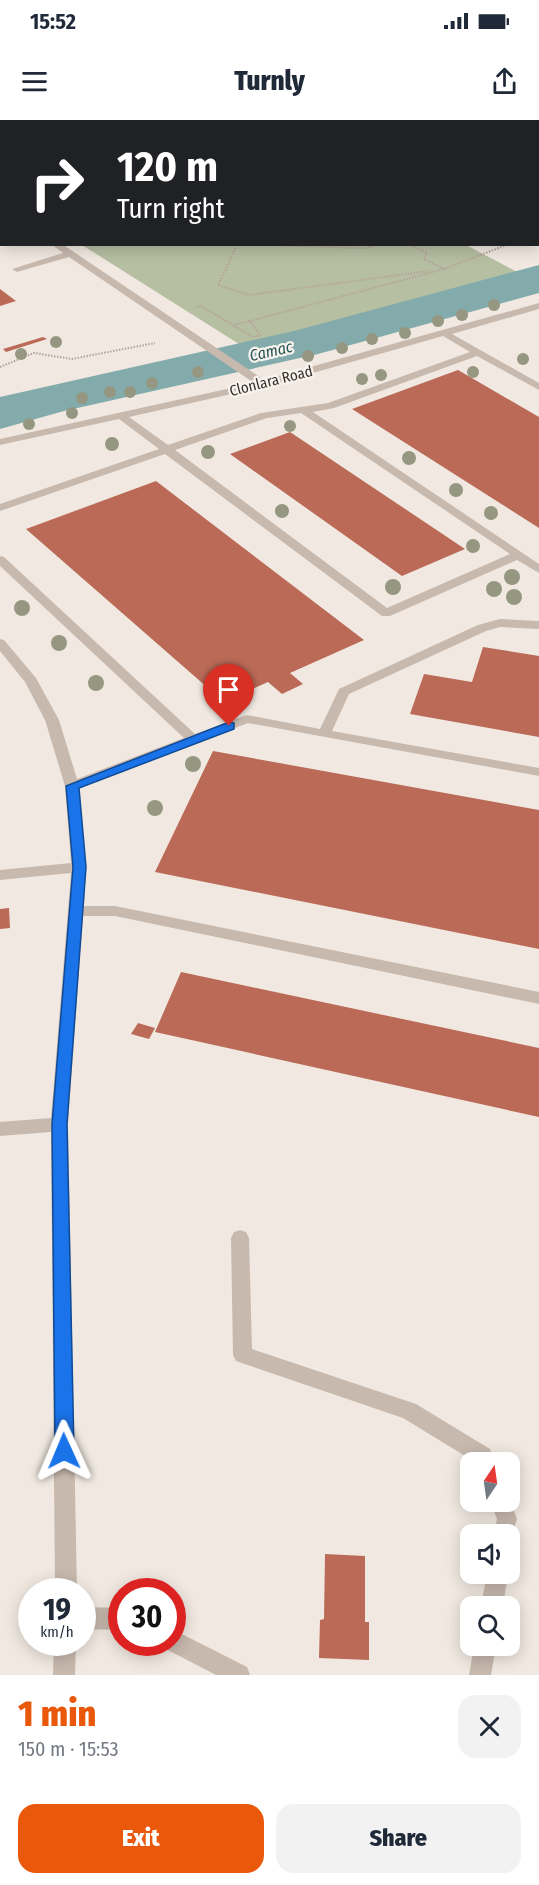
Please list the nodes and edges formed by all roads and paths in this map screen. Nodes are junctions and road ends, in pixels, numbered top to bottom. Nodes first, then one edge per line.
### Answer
1 (58, 246) edge
2 (236, 246) edge
3 (278, 246) edge
4 (374, 246) edge
5 (413, 246) edge
6 (504, 246) edge
7 (70, 254) junction
8 (17, 269) dead end
9 (444, 269) junction
10 (539, 306) edge
11 (250, 321) junction
12 (232, 325) junction
13 (446, 334) junction
14 (192, 335) junction
15 (478, 352) junction
16 (0, 367) edge
17 (263, 384) junction
18 (539, 387) edge
19 (302, 409) junction
20 (123, 417) junction
21 (0, 442) edge
22 (166, 450) junction
23 (0, 508) edge
24 (518, 555) junction
25 (0, 560) edge
26 (539, 568) edge
27 (539, 625) edge
28 (0, 643) edge
29 (324, 734) junction
30 (193, 739) junction
31 (539, 772) edge
32 (72, 786) junction
33 (79, 867) junction
34 (0, 875) edge
35 (77, 911) junction
36 (539, 998) edge
37 (59, 1124) junction
38 (0, 1129) edge
39 (240, 1238) dead end
40 (478, 1452) edge
41 (66, 1578) edge
42 (186, 1647) edge
43 (65, 1656) edge
44 (483, 1656) edge
45 (64, 1675) edge
46 (239, 1675) edge
47 (480, 1675) edge

1 - 7 street
2 - 9 path
3 - 4 path
5 - 9 path
6 - 9 path
7 - 8 street
7 - 14 street
9 - 11 path
10 - 13 street, Clonlara Road
11 - 12 path
11 - 12 path
12 - 14 path
13 - 15 street
13 - 17 street, Clonlara Road
14 - 16 path
14 - 17 street
15 - 18 street
15 - 19 street
17 - 20 street, Clonlara Road
19 - 22 street
19 - 24 street
20 - 21 street, Clonlara Road
20 - 22 street
22 - 23 street
22 - 24 street
24 - 26 street
25 - 30 street
27 - 29 street
28 - 32 street
29 - 30 street
29 - 31 street
30 - 32 street
32 - 33 street
33 - 34 street
33 - 35 street
35 - 36 street
35 - 37 street
37 - 38 street
37 - 41 street
39 - 40 street
42 - 46 street
43 - 45 street
44 - 47 street

